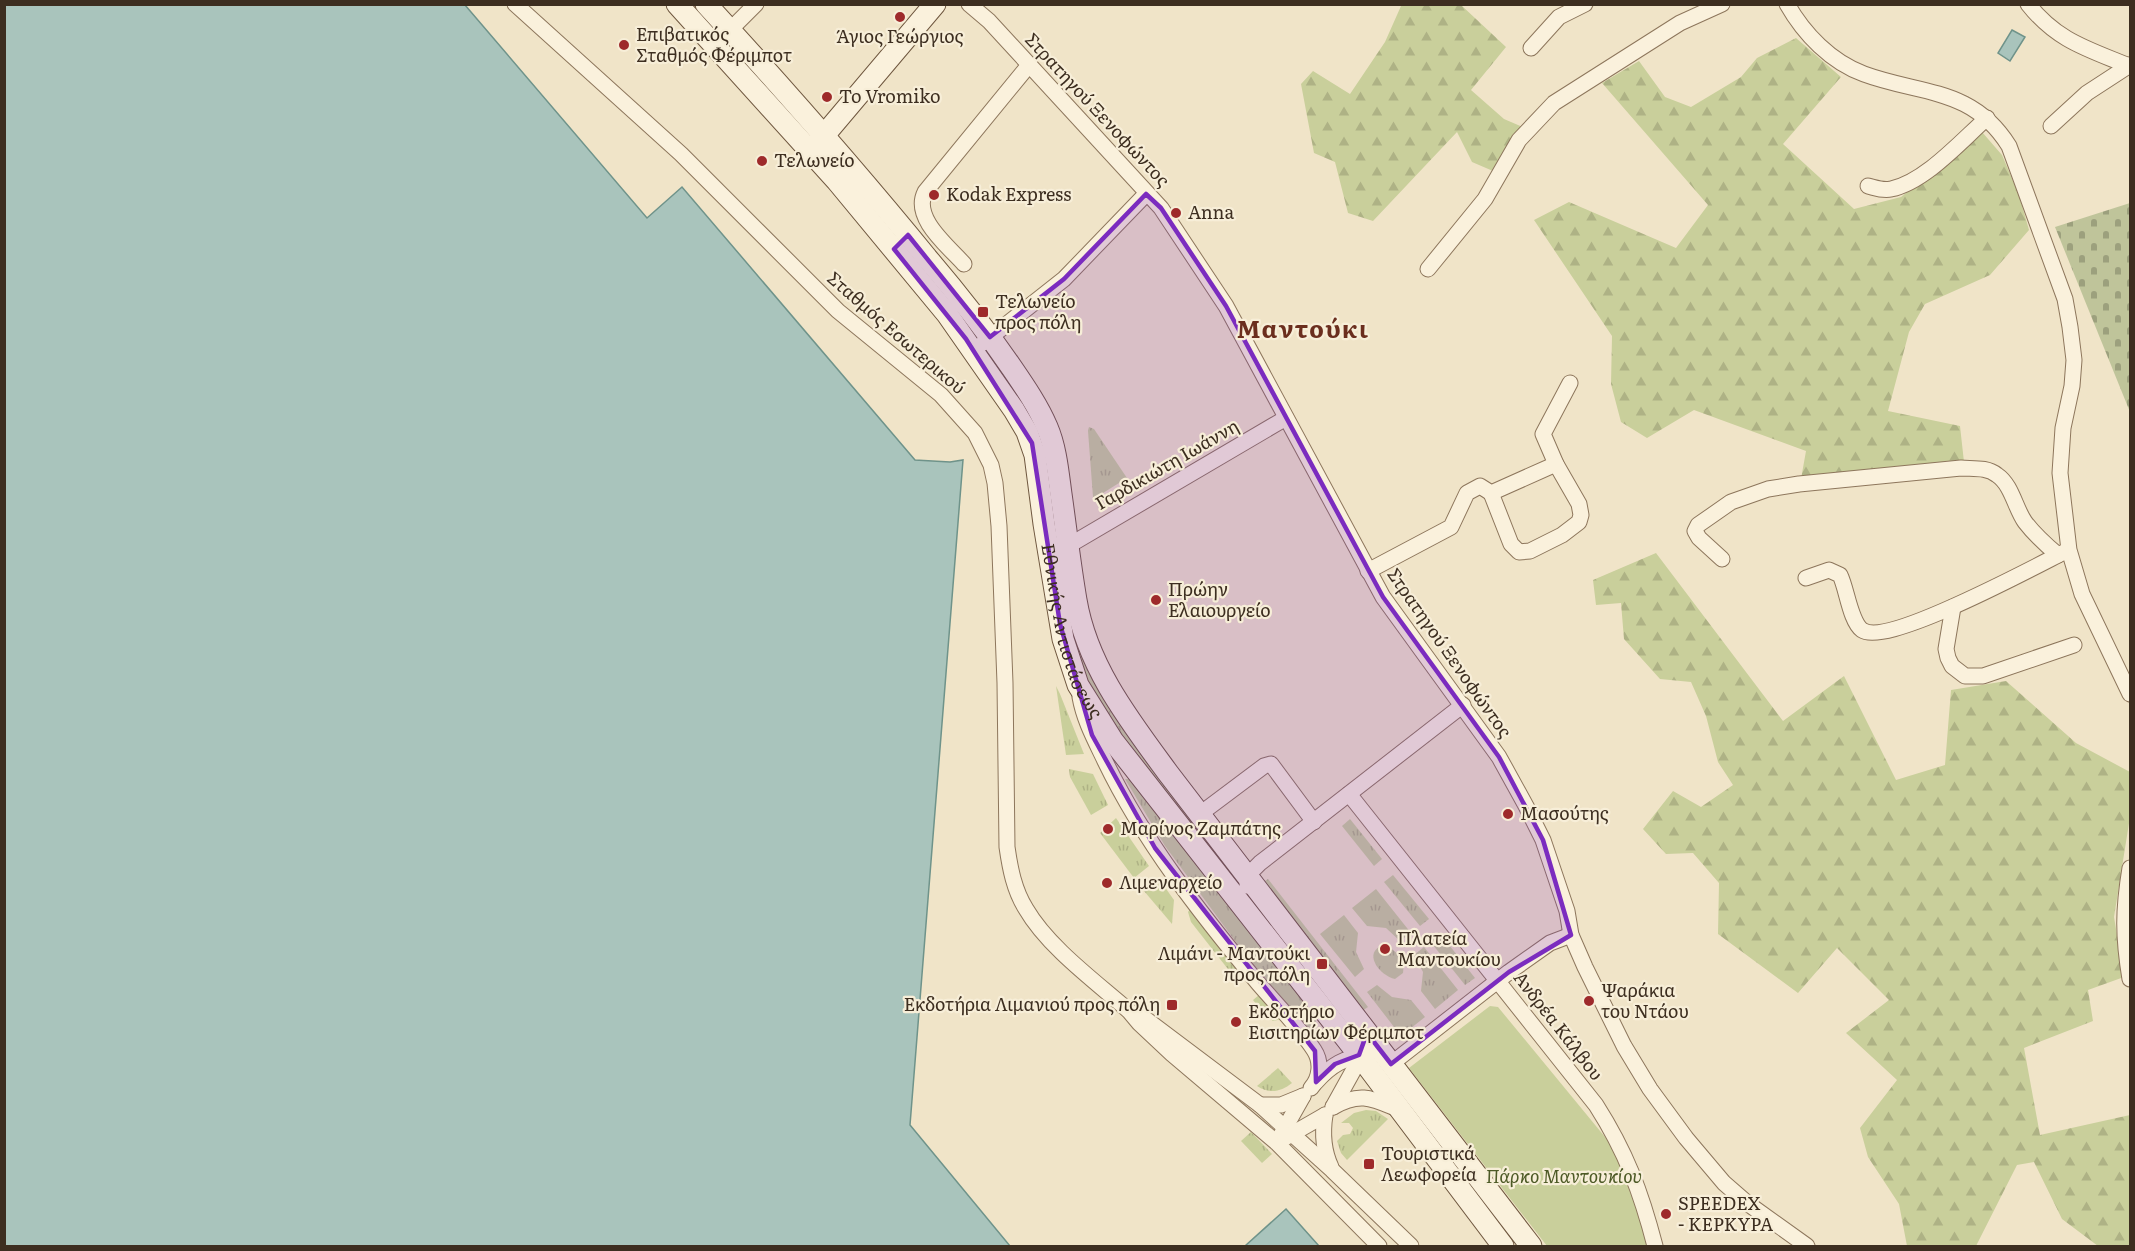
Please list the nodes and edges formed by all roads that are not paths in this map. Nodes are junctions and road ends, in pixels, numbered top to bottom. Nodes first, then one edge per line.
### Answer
1 (515, 4) edge
2 (677, 4) edge
3 (706, 4) edge
4 (756, 4) edge
5 (935, 4) edge
6 (969, 4) edge
7 (1585, 4) edge
8 (1722, 4) edge
9 (1787, 4) edge
10 (2028, 4) edge
11 (730, 31) junction
12 (714, 46) junction
13 (1531, 48) dead end
14 (1029, 65) junction
15 (2130, 66) edge
16 (1987, 118) junction
17 (2051, 126) dead end
18 (818, 143) junction
19 (1868, 186) dead end
20 (1146, 194) junction
21 (924, 219) junction
22 (901, 242) junction
23 (964, 264) dead end
24 (1428, 269) dead end
25 (982, 344) junction
26 (1570, 382) dead end
27 (1286, 418) junction
28 (1557, 464) junction
29 (1491, 493) junction
30 (1065, 522) junction
31 (1044, 524) junction
32 (1068, 546) junction
33 (2064, 552) junction
34 (1722, 559) dead end
35 (1368, 571) junction
36 (1806, 578) dead end
37 (1953, 607) junction
38 (2074, 645) dead end
39 (1078, 685) junction
40 (2130, 694) edge
41 (1463, 705) junction
42 (1350, 794) junction
43 (1200, 814) junction
44 (1314, 822) junction
45 (2130, 868) edge
46 (1248, 875) junction
47 (1246, 912) junction
48 (1571, 935) junction
49 (2130, 973) edge
50 (1498, 980) junction
51 (1130, 1011) junction
52 (1365, 1030) junction
53 (1359, 1055) junction
54 (1389, 1062) junction
55 (1310, 1089) junction
56 (1260, 1105) junction
57 (1400, 1110) junction
58 (1329, 1111) junction
59 (1289, 1130) junction
60 (1277, 1143) junction
61 (1332, 1170) junction
62 (1379, 1246) edge
63 (1411, 1246) edge
64 (1503, 1246) edge
65 (1531, 1246) edge
66 (1655, 1246) edge
67 (1807, 1246) edge

1 - 51 street, Σταθμός Εσωτερικού
2 - 12 main road, Εθνικής Αντιστάσεως
3 - 11 main road, Εθνικής Αντιστάσεως
4 - 11 street
5 - 18 main road
6 - 14 street, Στρατηγού Ξενοφώντος
7 - 13 street
8 - 24 street
9 - 16 street
10 - 15 street
11 - 12 street
11 - 18 main road, Εθνικής Αντιστάσεως
12 - 18 main road, Εθνικής Αντιστάσεως
14 - 20 street, Στρατηγού Ξενοφώντος
14 - 21 street
15 - 17 street
16 - 19 street
16 - 33 street
18 - 22 main road, Εθνικής Αντιστάσεως
20 - 25 street
20 - 27 street, Στρατηγού Ξενοφώντος
21 - 22 street
21 - 23 street
22 - 25 main road, Εθνικής Αντιστάσεως
25 - 30 main road, Εθνικής Αντιστάσεως
25 - 31 main road, Εθνικής Αντιστάσεως
26 - 28 street
27 - 32 street, Γαρδικιώτη Ιωάννη
27 - 35 street, Στρατηγού Ξενοφώντος
28 - 29 street
28 - 29 street
29 - 35 street
30 - 31 main road
30 - 32 main road, Εθνικής Αντιστάσεως
31 - 39 main road, Εθνικής Αντιστάσεως
32 - 43 main road, Εθνικής Αντιστάσεως
33 - 34 street
33 - 37 street
33 - 40 street
35 - 41 street, Στρατηγού Ξενοφώντος
36 - 37 street
37 - 38 street
39 - 47 main road, Εθνικής Αντιστάσεως
39 - 55 street
41 - 42 street
41 - 48 street, Στρατηγού Ξενοφώντος
42 - 44 street
42 - 50 street, Ανδρέα Κάλβου
43 - 44 street
43 - 46 main road, Εθνικής Αντιστάσεως
44 - 46 street
45 - 49 street
46 - 47 street
46 - 52 main road, Εθνικής Αντιστάσεως
47 - 53 main road, Εθνικής Αντιστάσεως
48 - 50 street
48 - 67 street, Στρατηγού Ξενοφώντος
50 - 54 street
50 - 66 street, Ανδρέα Κάλβου
51 - 56 street
51 - 60 street
52 - 53 street
52 - 54 main road, Εθνικής Αντιστάσεως
53 - 54 street
53 - 55 street
53 - 57 main road, Εθνικής Αντιστάσεως
53 - 58 street
54 - 65 main road, Εθνικής Αντιστάσεως
55 - 56 street
55 - 59 street
56 - 59 street
57 - 58 street
57 - 64 main road, Εθνικής Αντιστάσεως
58 - 59 street
58 - 61 street
59 - 60 street
59 - 61 street
60 - 62 street
61 - 63 street

